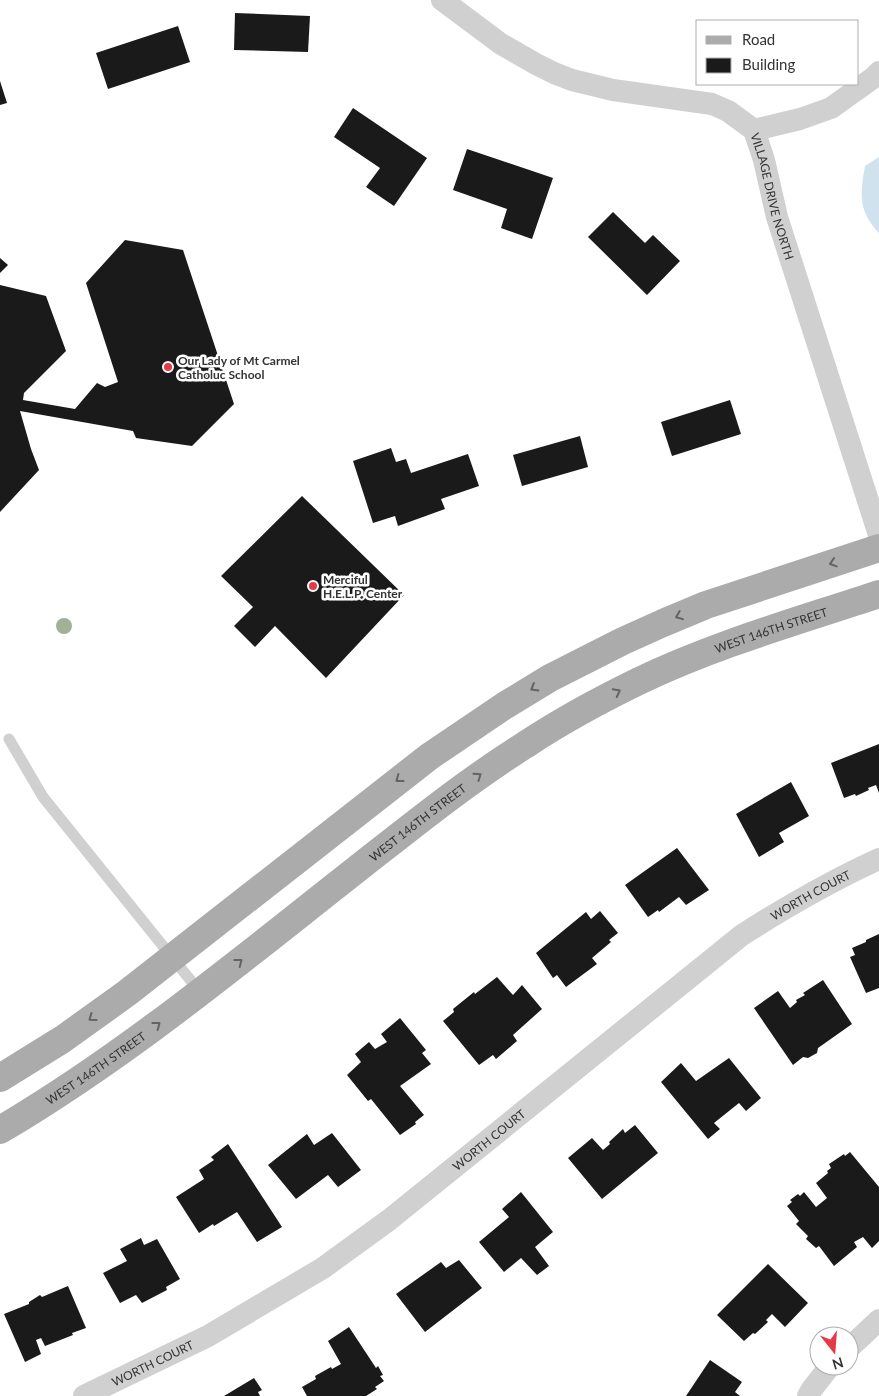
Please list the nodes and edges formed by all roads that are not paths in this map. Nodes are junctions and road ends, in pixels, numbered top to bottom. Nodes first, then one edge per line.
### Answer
1 (442, 0) edge
2 (879, 72) edge
3 (754, 130) junction
4 (879, 535) edge
5 (879, 548) edge
6 (879, 594) edge
7 (9, 739) dead end
8 (879, 859) edge
9 (173, 957) junction
10 (200, 992) junction
11 (0, 1078) edge
12 (0, 1130) edge
13 (879, 1320) edge
14 (859, 1339) edge
15 (822, 1376) edge
16 (97, 1393) edge
17 (808, 1396) edge

1 - 3 street, VILLAGE DRIVE NORTH
2 - 3 street
3 - 4 street, VILLAGE DRIVE NORTH
5 -> 9 main road
10 -> 6 main road, WEST 146TH STREET
7 - 9 lane
8 - 16 street, WORTH COURT
9 - 10 lane
9 -> 11 main road
12 -> 10 main road, WEST 146TH STREET
13 - 14 street
15 - 17 street

